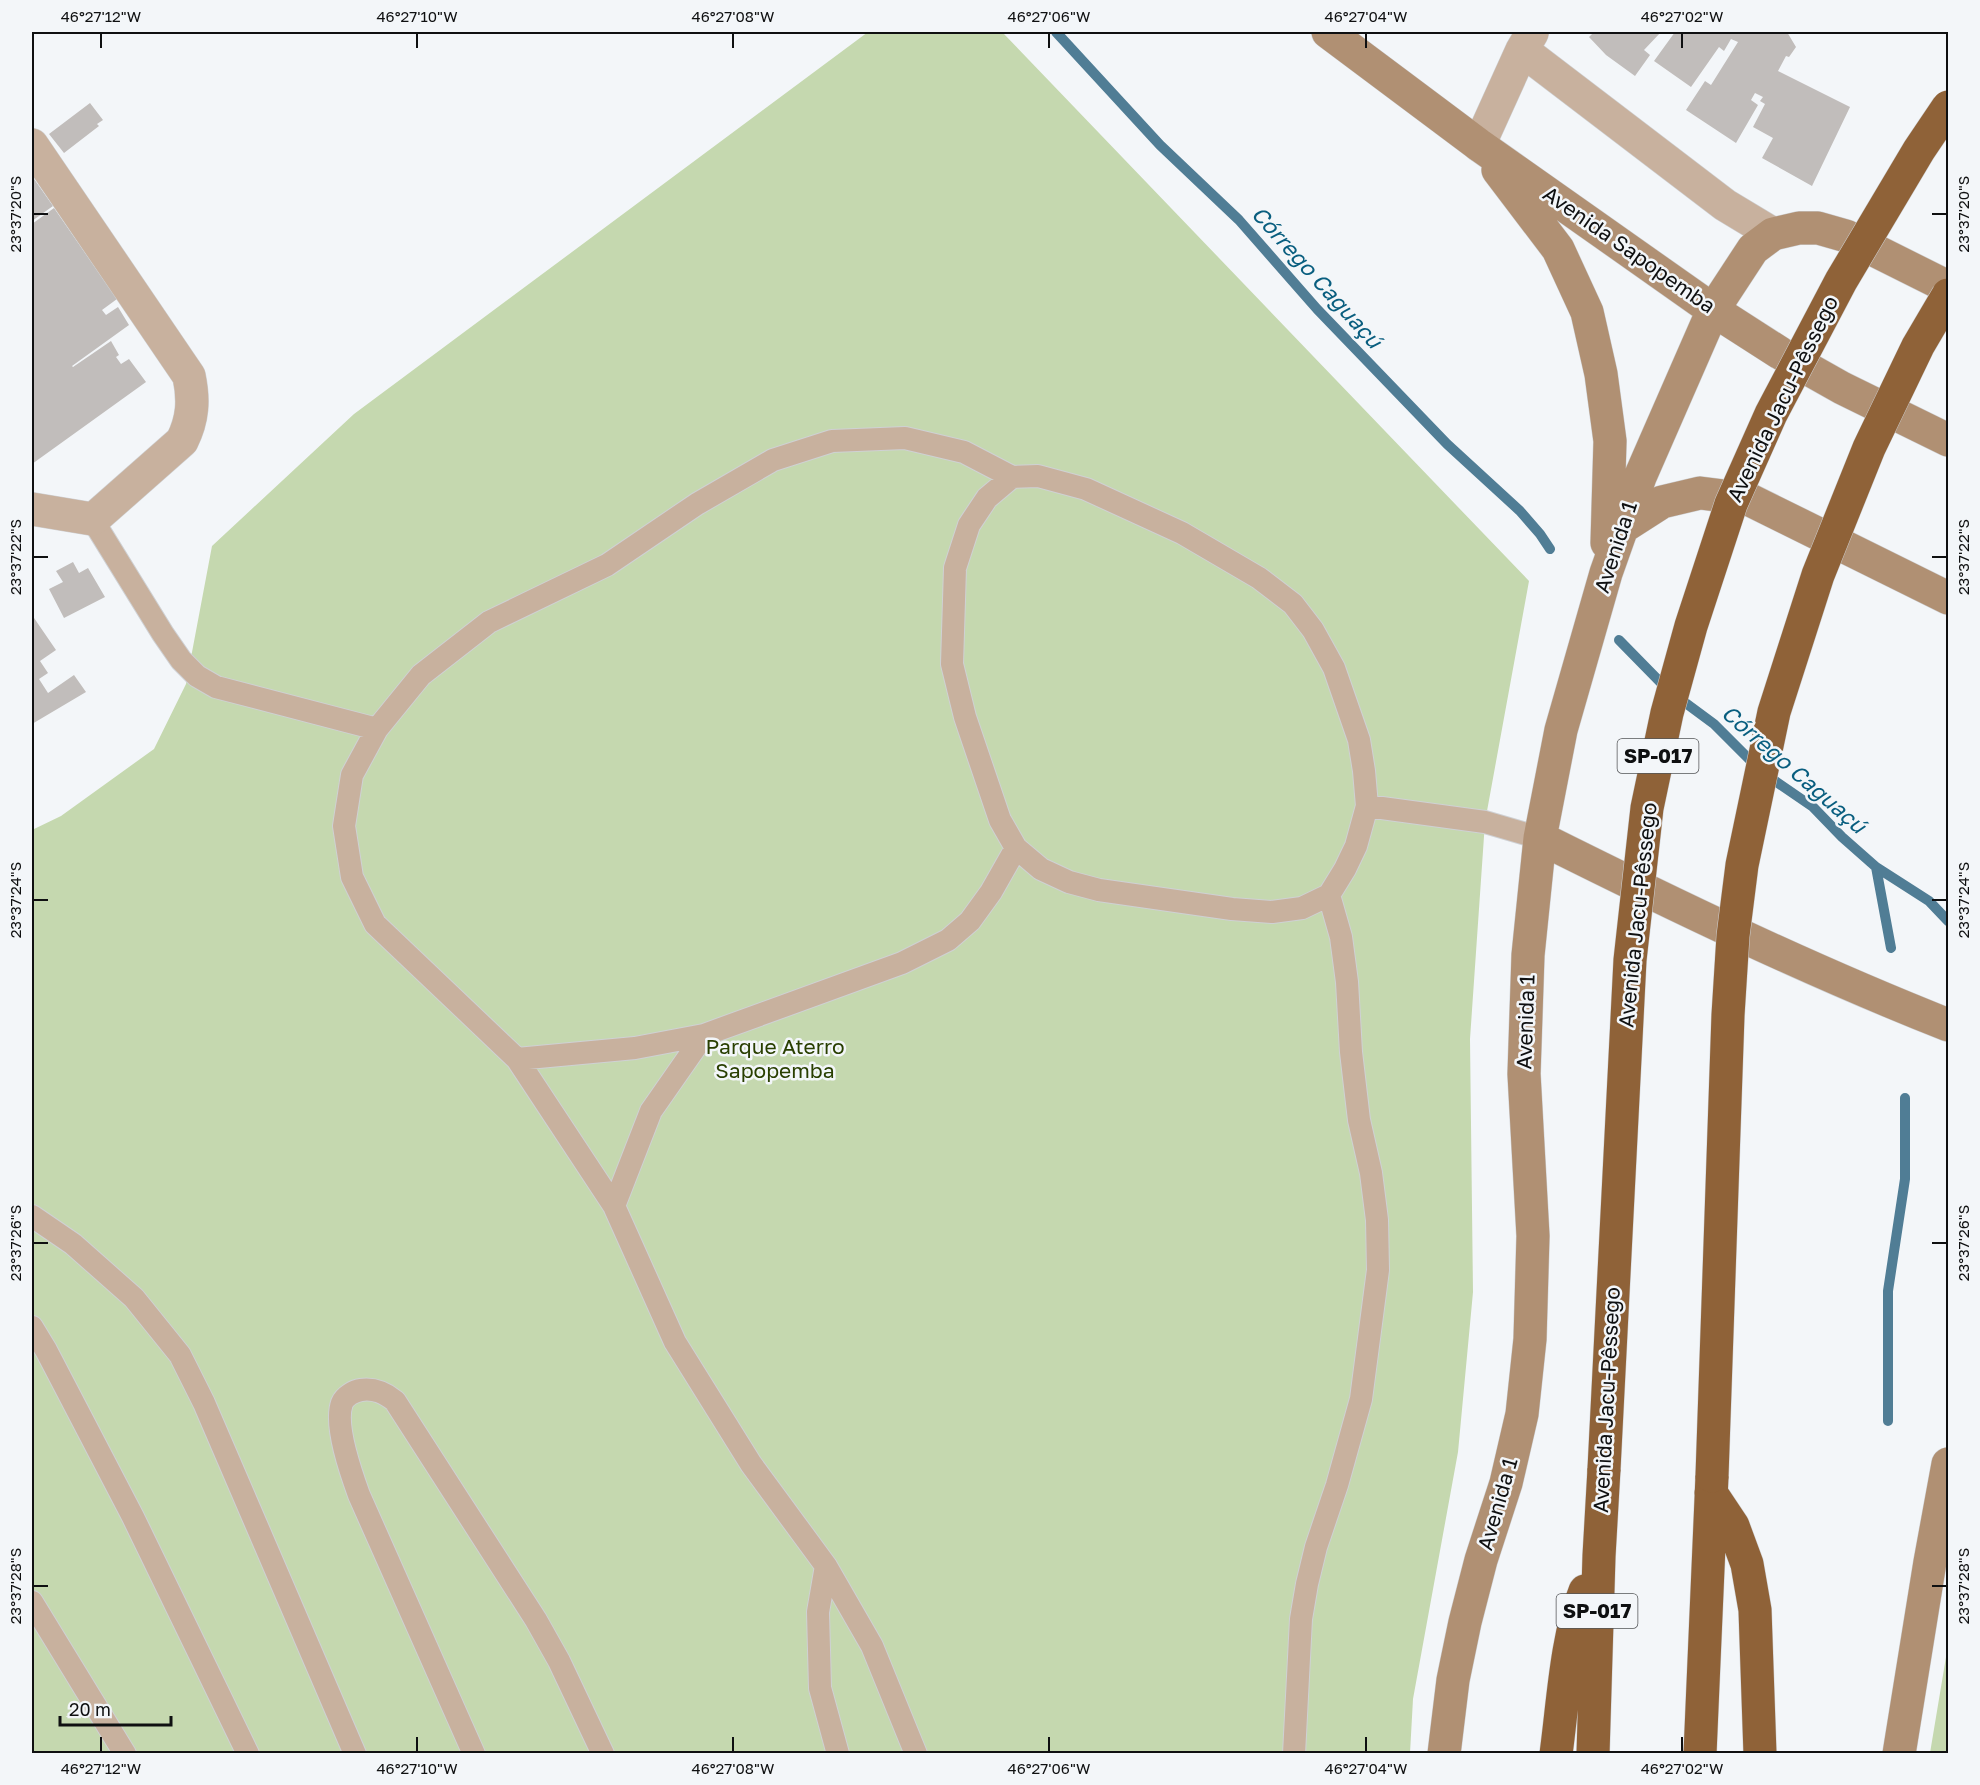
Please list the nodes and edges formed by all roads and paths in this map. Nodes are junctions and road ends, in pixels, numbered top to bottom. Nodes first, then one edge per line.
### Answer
1 (1331, 32) edge
2 (1527, 41) edge
3 (1948, 107) edge
4 (32, 145) edge
5 (1479, 145) junction
6 (1773, 234) junction
7 (1948, 287) edge
8 (1948, 295) edge
9 (1713, 310) junction
10 (1948, 440) edge
11 (1012, 477) junction
12 (32, 509) edge
13 (92, 519) junction
14 (1623, 526) junction
15 (1606, 573) junction
16 (1948, 598) edge
17 (376, 729) junction
18 (1367, 806) junction
19 (1540, 838) junction
20 (1016, 848) junction
21 (1329, 895) junction
22 (1948, 1025) edge
23 (704, 1035) junction
24 (517, 1059) junction
25 (614, 1206) junction
26 (32, 1216) edge
27 (32, 1327) edge
28 (1948, 1464) edge
29 (1712, 1484) junction
30 (1599, 1556) junction
31 (826, 1566) junction
32 (32, 1602) edge
33 (125, 1754) edge
34 (248, 1754) edge
35 (356, 1754) edge
36 (474, 1754) edge
37 (603, 1754) edge
38 (838, 1754) edge
39 (916, 1754) edge
40 (1294, 1754) edge
41 (1444, 1754) edge
42 (1556, 1754) edge
43 (1593, 1754) edge
44 (1700, 1754) edge
45 (1760, 1754) edge
46 (1899, 1754) edge

1 - 5 main road, Avenida Sapopemba
2 - 5 street
2 - 6 street
3 - 30 highway, Avenida Jacu-Pêssego / SP-017, bridge
4 - 13 street
5 - 9 main road, Avenida Sapopemba
5 - 15 main road
6 - 7 main road
6 - 9 main road, Avenida 1
8 - 29 highway, bridge
9 - 10 main road, Avenida Sapopemba
9 - 14 main road, Avenida 1
11 - 17 lane
11 - 18 lane
11 - 20 lane
12 - 13 street
13 - 17 lane
14 - 15 main road, Avenida 1
14 - 16 main road
15 - 19 main road, Avenida 1
17 - 24 lane
18 - 19 lane
18 - 21 lane
19 - 22 main road
19 - 41 main road, Avenida 1
20 - 21 lane
20 - 23 lane
21 - 40 lane
23 - 24 lane
23 - 25 lane
24 - 25 lane
25 - 31 lane
26 - 35 lane
27 - 34 lane
28 - 46 main road
29 - 44 highway
29 - 45 highway
30 - 42 highway
30 - 43 highway, Avenida Jacu-Pêssego / SP-017
31 - 38 lane
31 - 39 lane
32 - 33 lane
36 - 37 lane

